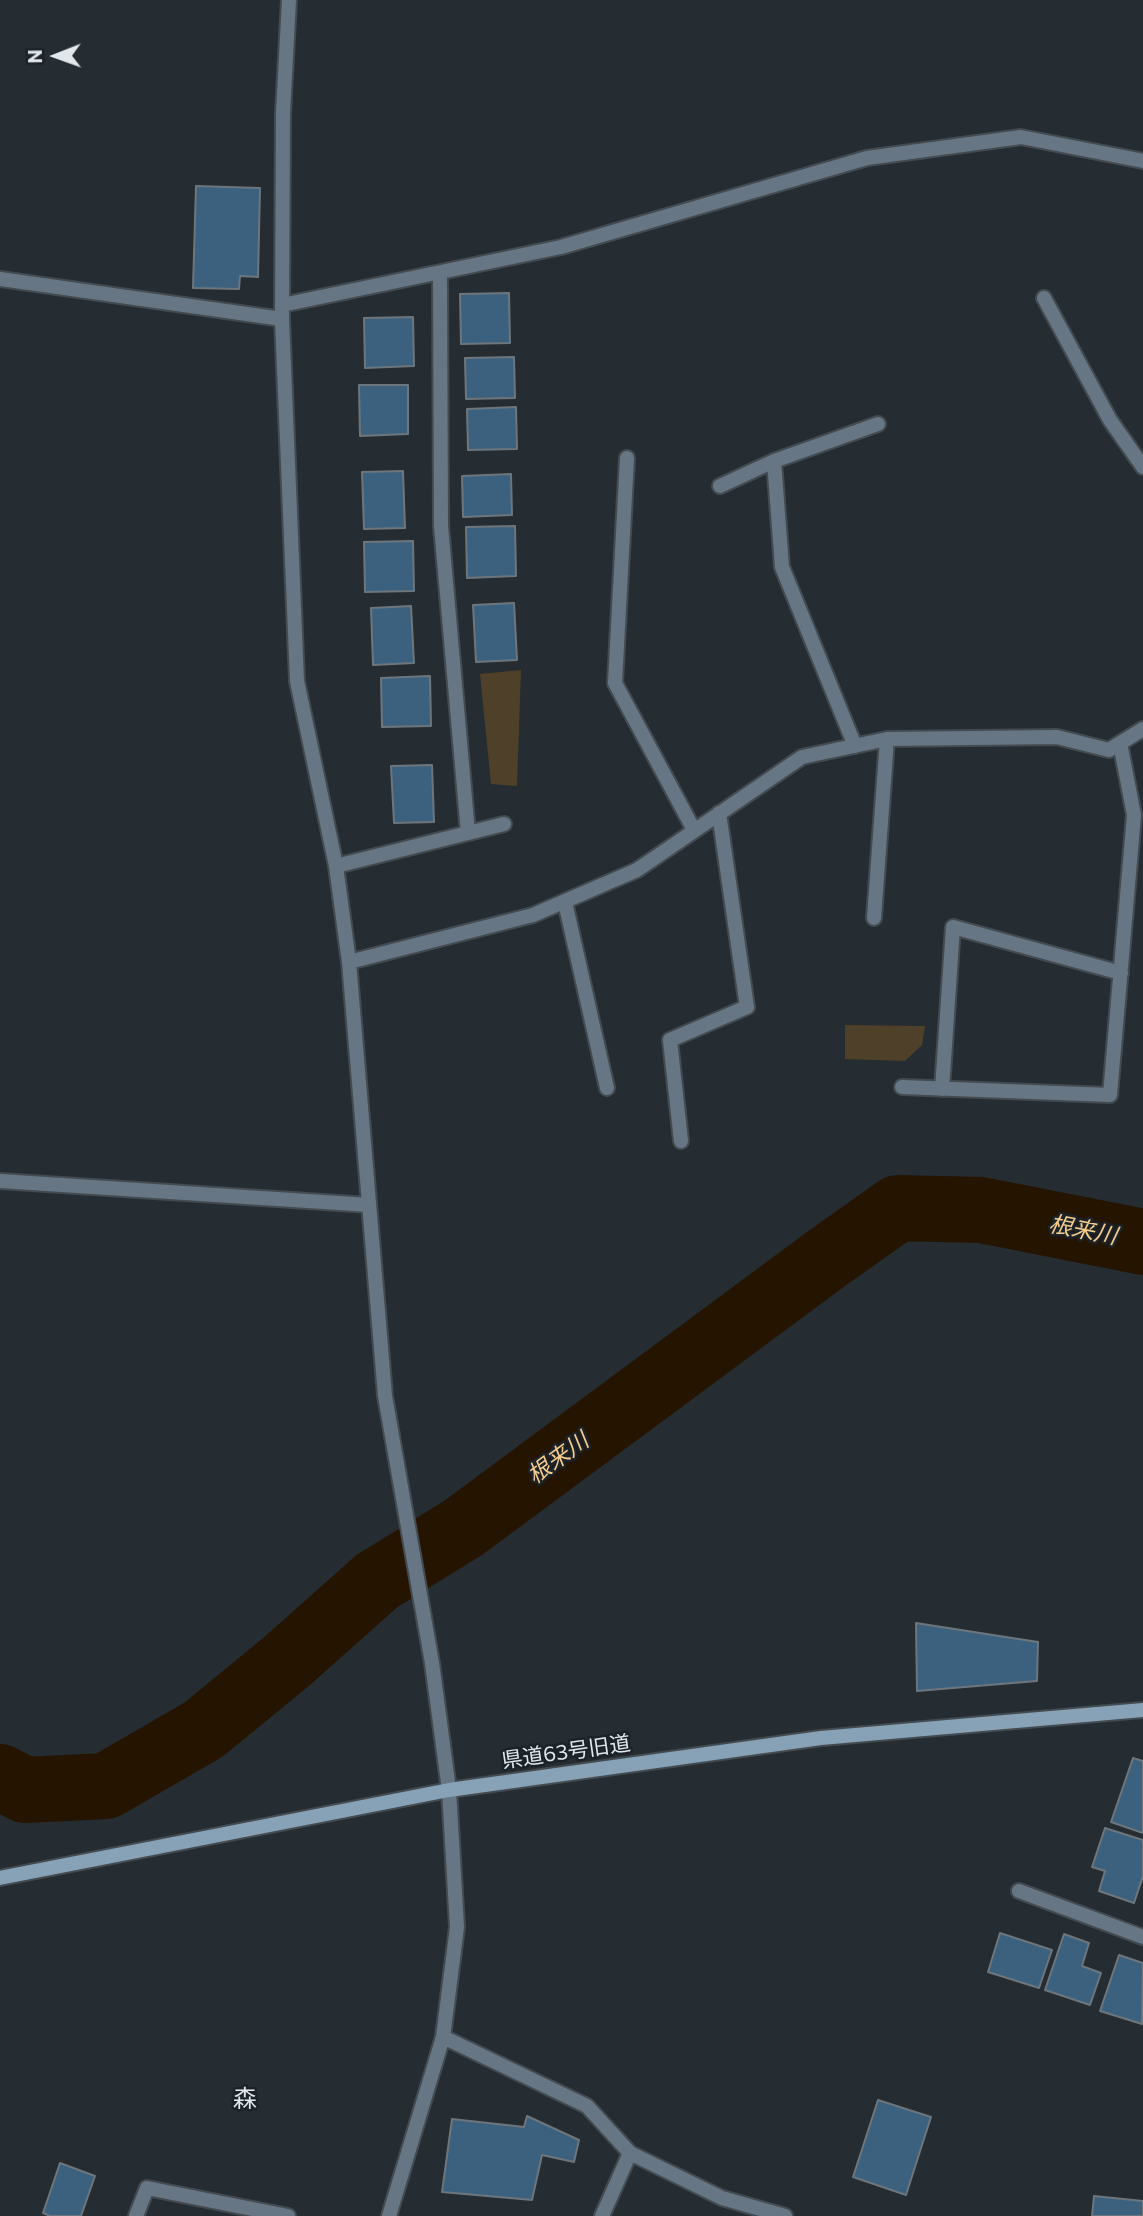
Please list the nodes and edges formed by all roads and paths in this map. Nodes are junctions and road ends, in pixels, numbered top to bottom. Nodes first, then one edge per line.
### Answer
1 (289, 0) edge
2 (1143, 161) edge
3 (440, 273) junction
4 (0, 279) edge
5 (1044, 298) dead end
6 (282, 312) junction
7 (878, 424) dead end
8 (627, 458) dead end
9 (774, 461) junction
10 (1143, 467) edge
11 (720, 485) dead end
12 (1143, 729) edge
13 (887, 739) junction
14 (1120, 743) junction
15 (855, 746) junction
16 (719, 813) junction
17 (504, 824) dead end
18 (694, 830) junction
19 (468, 833) junction
20 (336, 866) junction
21 (565, 901) junction
22 (874, 918) dead end
23 (349, 962) junction
24 (1121, 972) junction
25 (902, 1087) dead end
26 (607, 1088) dead end
27 (942, 1089) junction
28 (681, 1141) dead end
29 (0, 1181) edge
30 (369, 1205) junction
31 (1143, 1710) edge
32 (449, 1790) junction
33 (0, 1878) edge
34 (1019, 1891) dead end
35 (1143, 1937) edge
36 (443, 2036) junction
37 (630, 2152) junction
38 (136, 2216) edge
39 (288, 2216) edge
40 (389, 2216) edge
41 (602, 2216) edge
42 (785, 2216) edge

1 - 6 street
2 - 3 street
3 - 6 street
3 - 19 street
4 - 6 street
5 - 10 street
6 - 20 street
7 - 9 street
8 - 18 street
9 - 11 street
9 - 15 street
12 - 14 street
13 - 14 street
13 - 15 street
13 - 22 street
14 - 24 street
15 - 16 street
16 - 18 street
16 - 28 street
17 - 19 street
18 - 21 street
19 - 20 street
20 - 23 street
21 - 23 street
21 - 26 street
23 - 30 street
24 - 27 street
24 - 27 street
25 - 27 street
29 - 30 street
30 - 32 street
31 - 32 street, 県道63号旧道
32 - 33 street, 県道63号旧道
32 - 36 street
34 - 35 street
36 - 37 street
36 - 40 street
37 - 41 street
37 - 42 street
38 - 39 street

